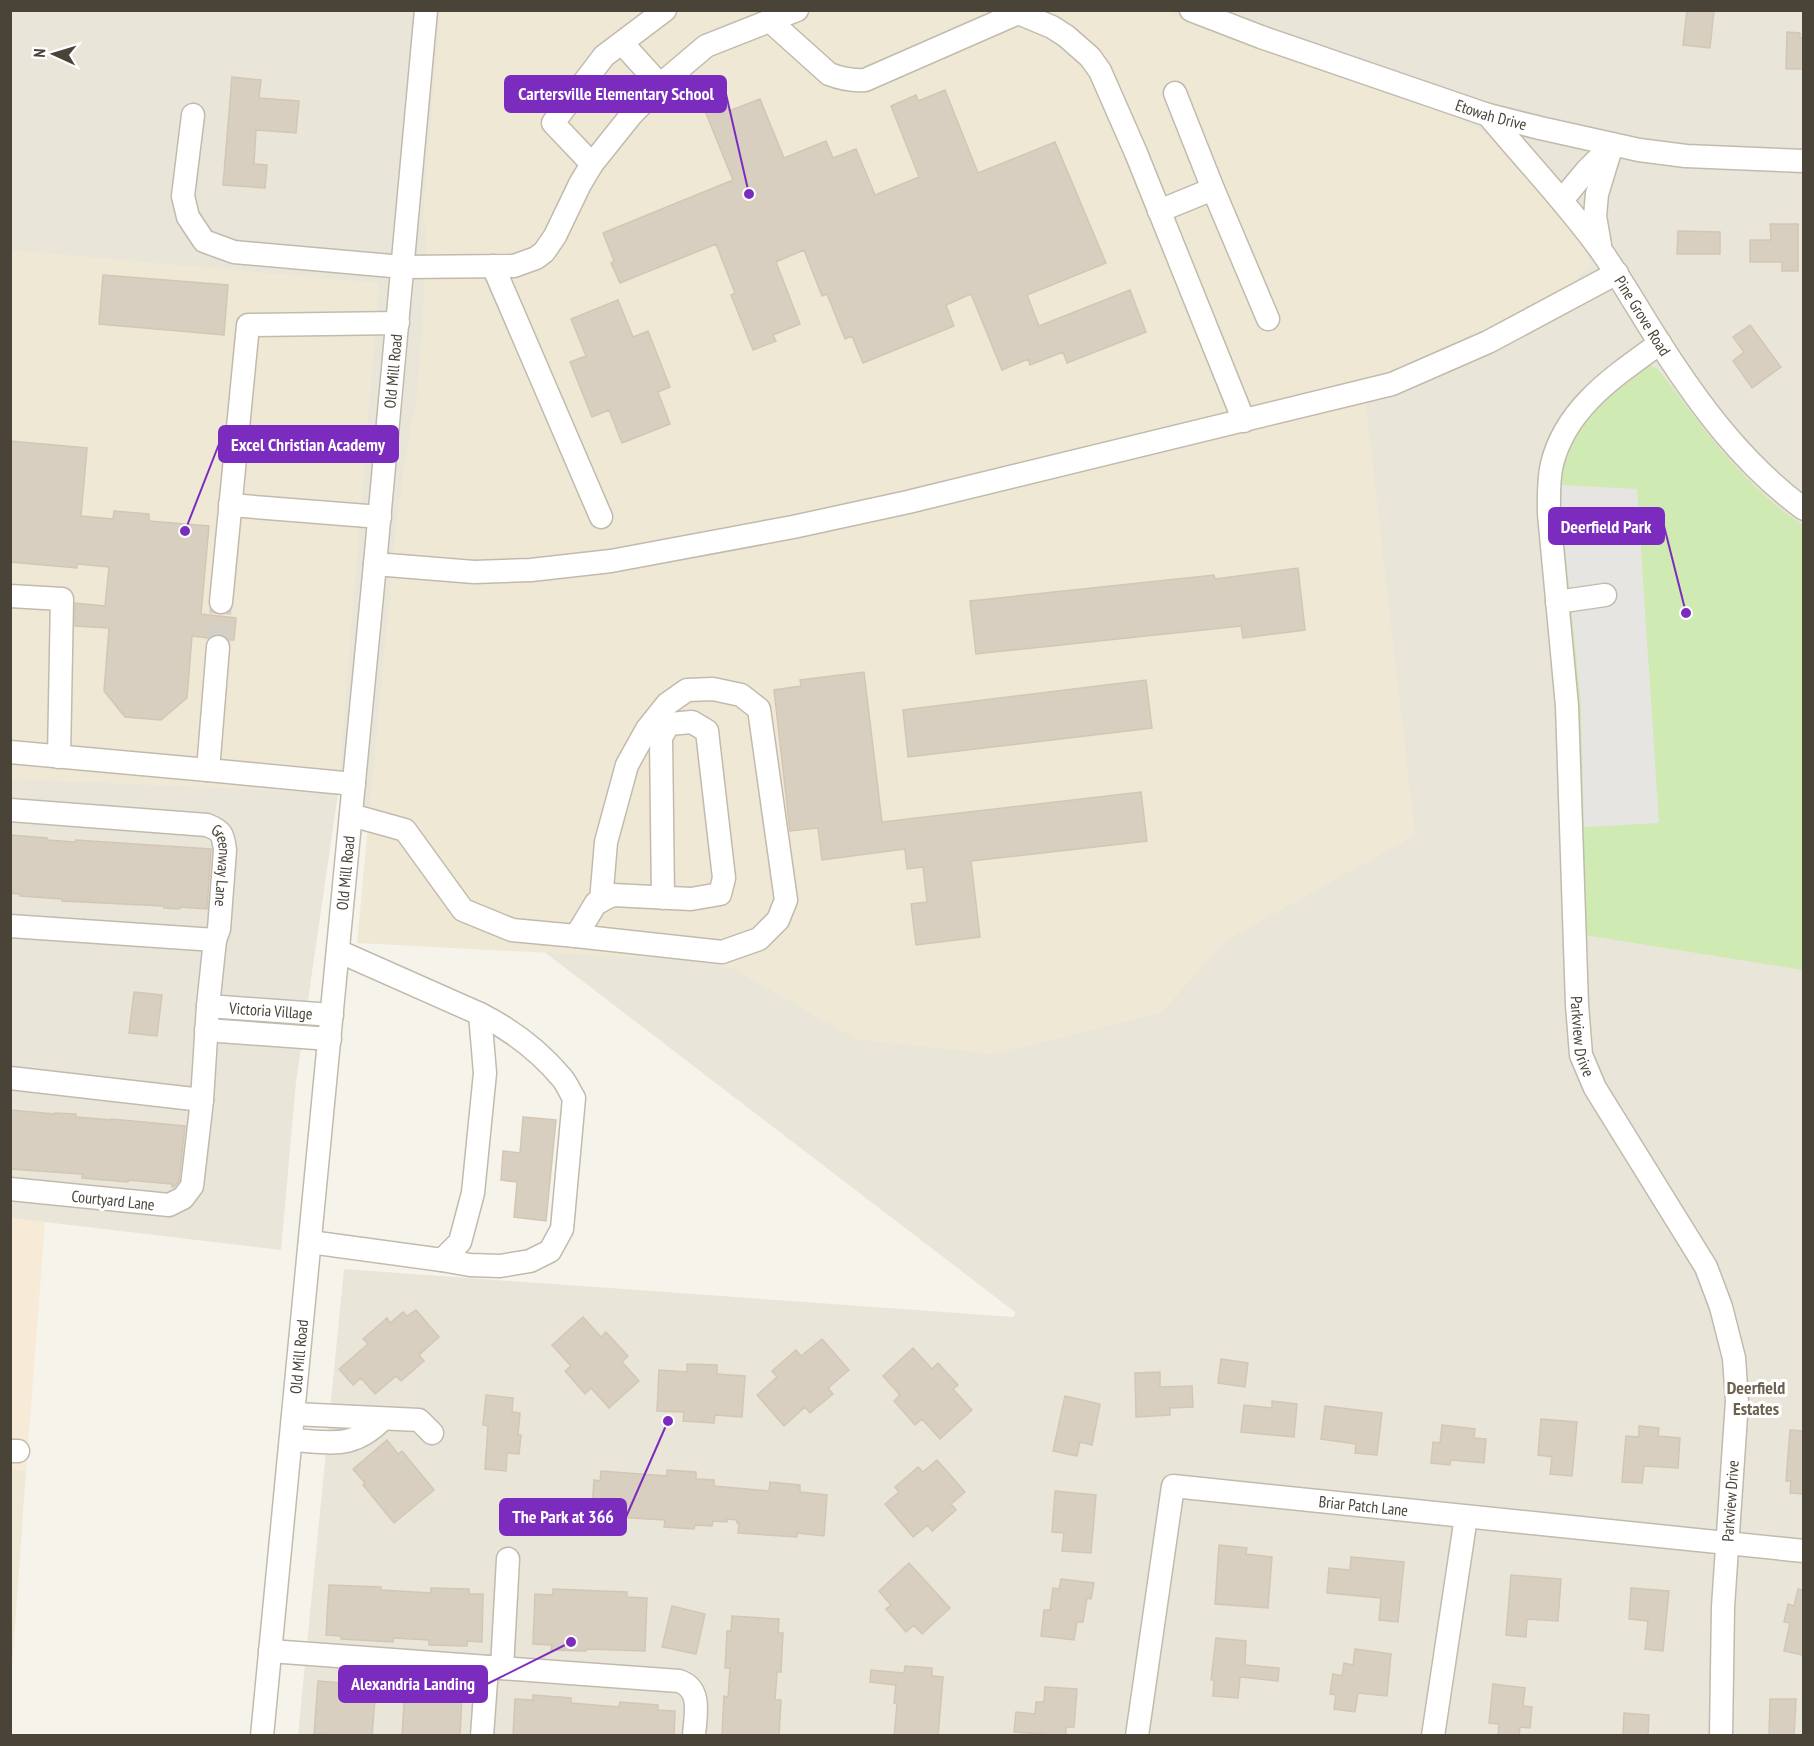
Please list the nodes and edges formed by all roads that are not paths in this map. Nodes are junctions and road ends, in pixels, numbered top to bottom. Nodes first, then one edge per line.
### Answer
1 (426, 10) edge
2 (665, 10) edge
3 (797, 10) edge
4 (1191, 10) edge
5 (1014, 11) edge
6 (770, 21) junction
7 (622, 43) junction
8 (660, 85) junction
9 (1175, 93) dead end
10 (193, 115) dead end
11 (1488, 115) junction
12 (1612, 146) junction
13 (1803, 161) edge
14 (592, 164) junction
15 (1213, 189) junction
16 (1562, 200) junction
17 (1159, 211) junction
18 (1600, 250) junction
19 (493, 266) junction
20 (404, 267) junction
21 (1617, 273) junction
22 (1268, 319) dead end
23 (398, 323) junction
24 (1660, 343) junction
25 (1244, 421) junction
26 (230, 505) junction
27 (1803, 509) edge
28 (380, 517) junction
29 (601, 517) dead end
30 (375, 564) junction
31 (1605, 595) dead end
32 (10, 596) edge
33 (221, 602) tunnel mouth
34 (1557, 602) junction
35 (218, 647) tunnel mouth
36 (10, 752) edge
37 (59, 757) junction
38 (208, 770) junction
39 (354, 784) junction
40 (10, 810) edge
41 (351, 815) junction
42 (663, 898) junction
43 (601, 901) junction
44 (10, 926) edge
45 (576, 936) junction
46 (215, 940) junction
47 (338, 951) junction
48 (208, 1006) junction
49 (480, 1014) junction
50 (332, 1015) junction
51 (206, 1030) junction
52 (330, 1039) junction
53 (10, 1078) edge
54 (202, 1100) junction
55 (10, 1190) edge
56 (310, 1242) junction
57 (442, 1260) junction
58 (294, 1414) junction
59 (383, 1419) junction
60 (432, 1432) dead end
61 (291, 1440) junction
62 (1466, 1517) junction
63 (1728, 1543) junction
64 (1803, 1551) edge
65 (508, 1559) dead end
66 (270, 1651) junction
67 (495, 1667) junction
68 (265, 1705) junction
69 (245, 1736) edge
70 (262, 1736) edge
71 (482, 1736) edge
72 (694, 1736) edge
73 (1137, 1736) edge
74 (1433, 1736) edge
75 (1721, 1736) edge

1 - 20 street, Old Mill Road
2 - 7 street
3 - 6 street
4 - 11 street, Etowah Drive
5 - 6 street
5 - 17 street
6 - 8 street
7 - 8 street
7 - 14 street
8 - 14 street
9 - 15 street
10 - 20 street
11 - 12 street, Etowah Drive
11 - 16 street, Pine Grove Road
12 - 13 street, Etowah Drive
12 - 16 street
12 - 18 street
14 - 19 street
15 - 17 street
15 - 22 street
16 - 18 street, Pine Grove Road
17 - 25 street
18 - 21 street, Pine Grove Road
19 - 20 street
19 - 29 street
20 - 23 street, Old Mill Road
21 - 24 street, Pine Grove Road
21 - 25 street
23 - 26 street
23 - 28 street, Old Mill Road
24 - 27 street, Pine Grove Road
24 - 34 street, Parkview Drive
25 - 30 street
26 - 28 street
26 - 33 street
28 - 30 street, Old Mill Road
30 - 39 street, Old Mill Road
31 - 34 street
32 - 37 street
34 - 63 street, Parkview Drive
35 - 38 street
36 - 37 street
37 - 38 street
38 - 39 street
39 - 41 street, Old Mill Road
40 - 46 street, Greenway Lane
41 - 45 street
41 - 47 street, Old Mill Road
42 - 42 street
42 - 43 street
43 - 45 street
43 - 45 street
44 - 46 street
46 - 48 street, Courtyard Lane
47 - 49 street
47 - 50 street, Old Mill Road
48 - 50 street, Victoria Village
48 - 51 street, Courtyard Lane
49 - 57 street
49 - 57 street
50 - 52 street, Old Mill Road
51 - 52 street, Victoria Village
51 - 54 street, Courtyard Lane
52 - 56 street, Old Mill Road
53 - 54 street
54 - 55 street, Courtyard Lane
56 - 57 street
56 - 58 street, Old Mill Road
58 - 59 street
58 - 61 street, Old Mill Road
59 - 60 street
59 - 61 street
61 - 66 street, Old Mill Road
62 - 63 street, Briar Patch Lane
62 - 73 street, Briar Patch Lane
62 - 74 street
63 - 64 street, Briar Patch Lane
63 - 75 street, Parkview Drive
65 - 67 street
66 - 67 street
66 - 68 street, Old Mill Road
67 - 71 street
67 - 72 street
68 - 69 street
68 - 70 street, Old Mill Road

